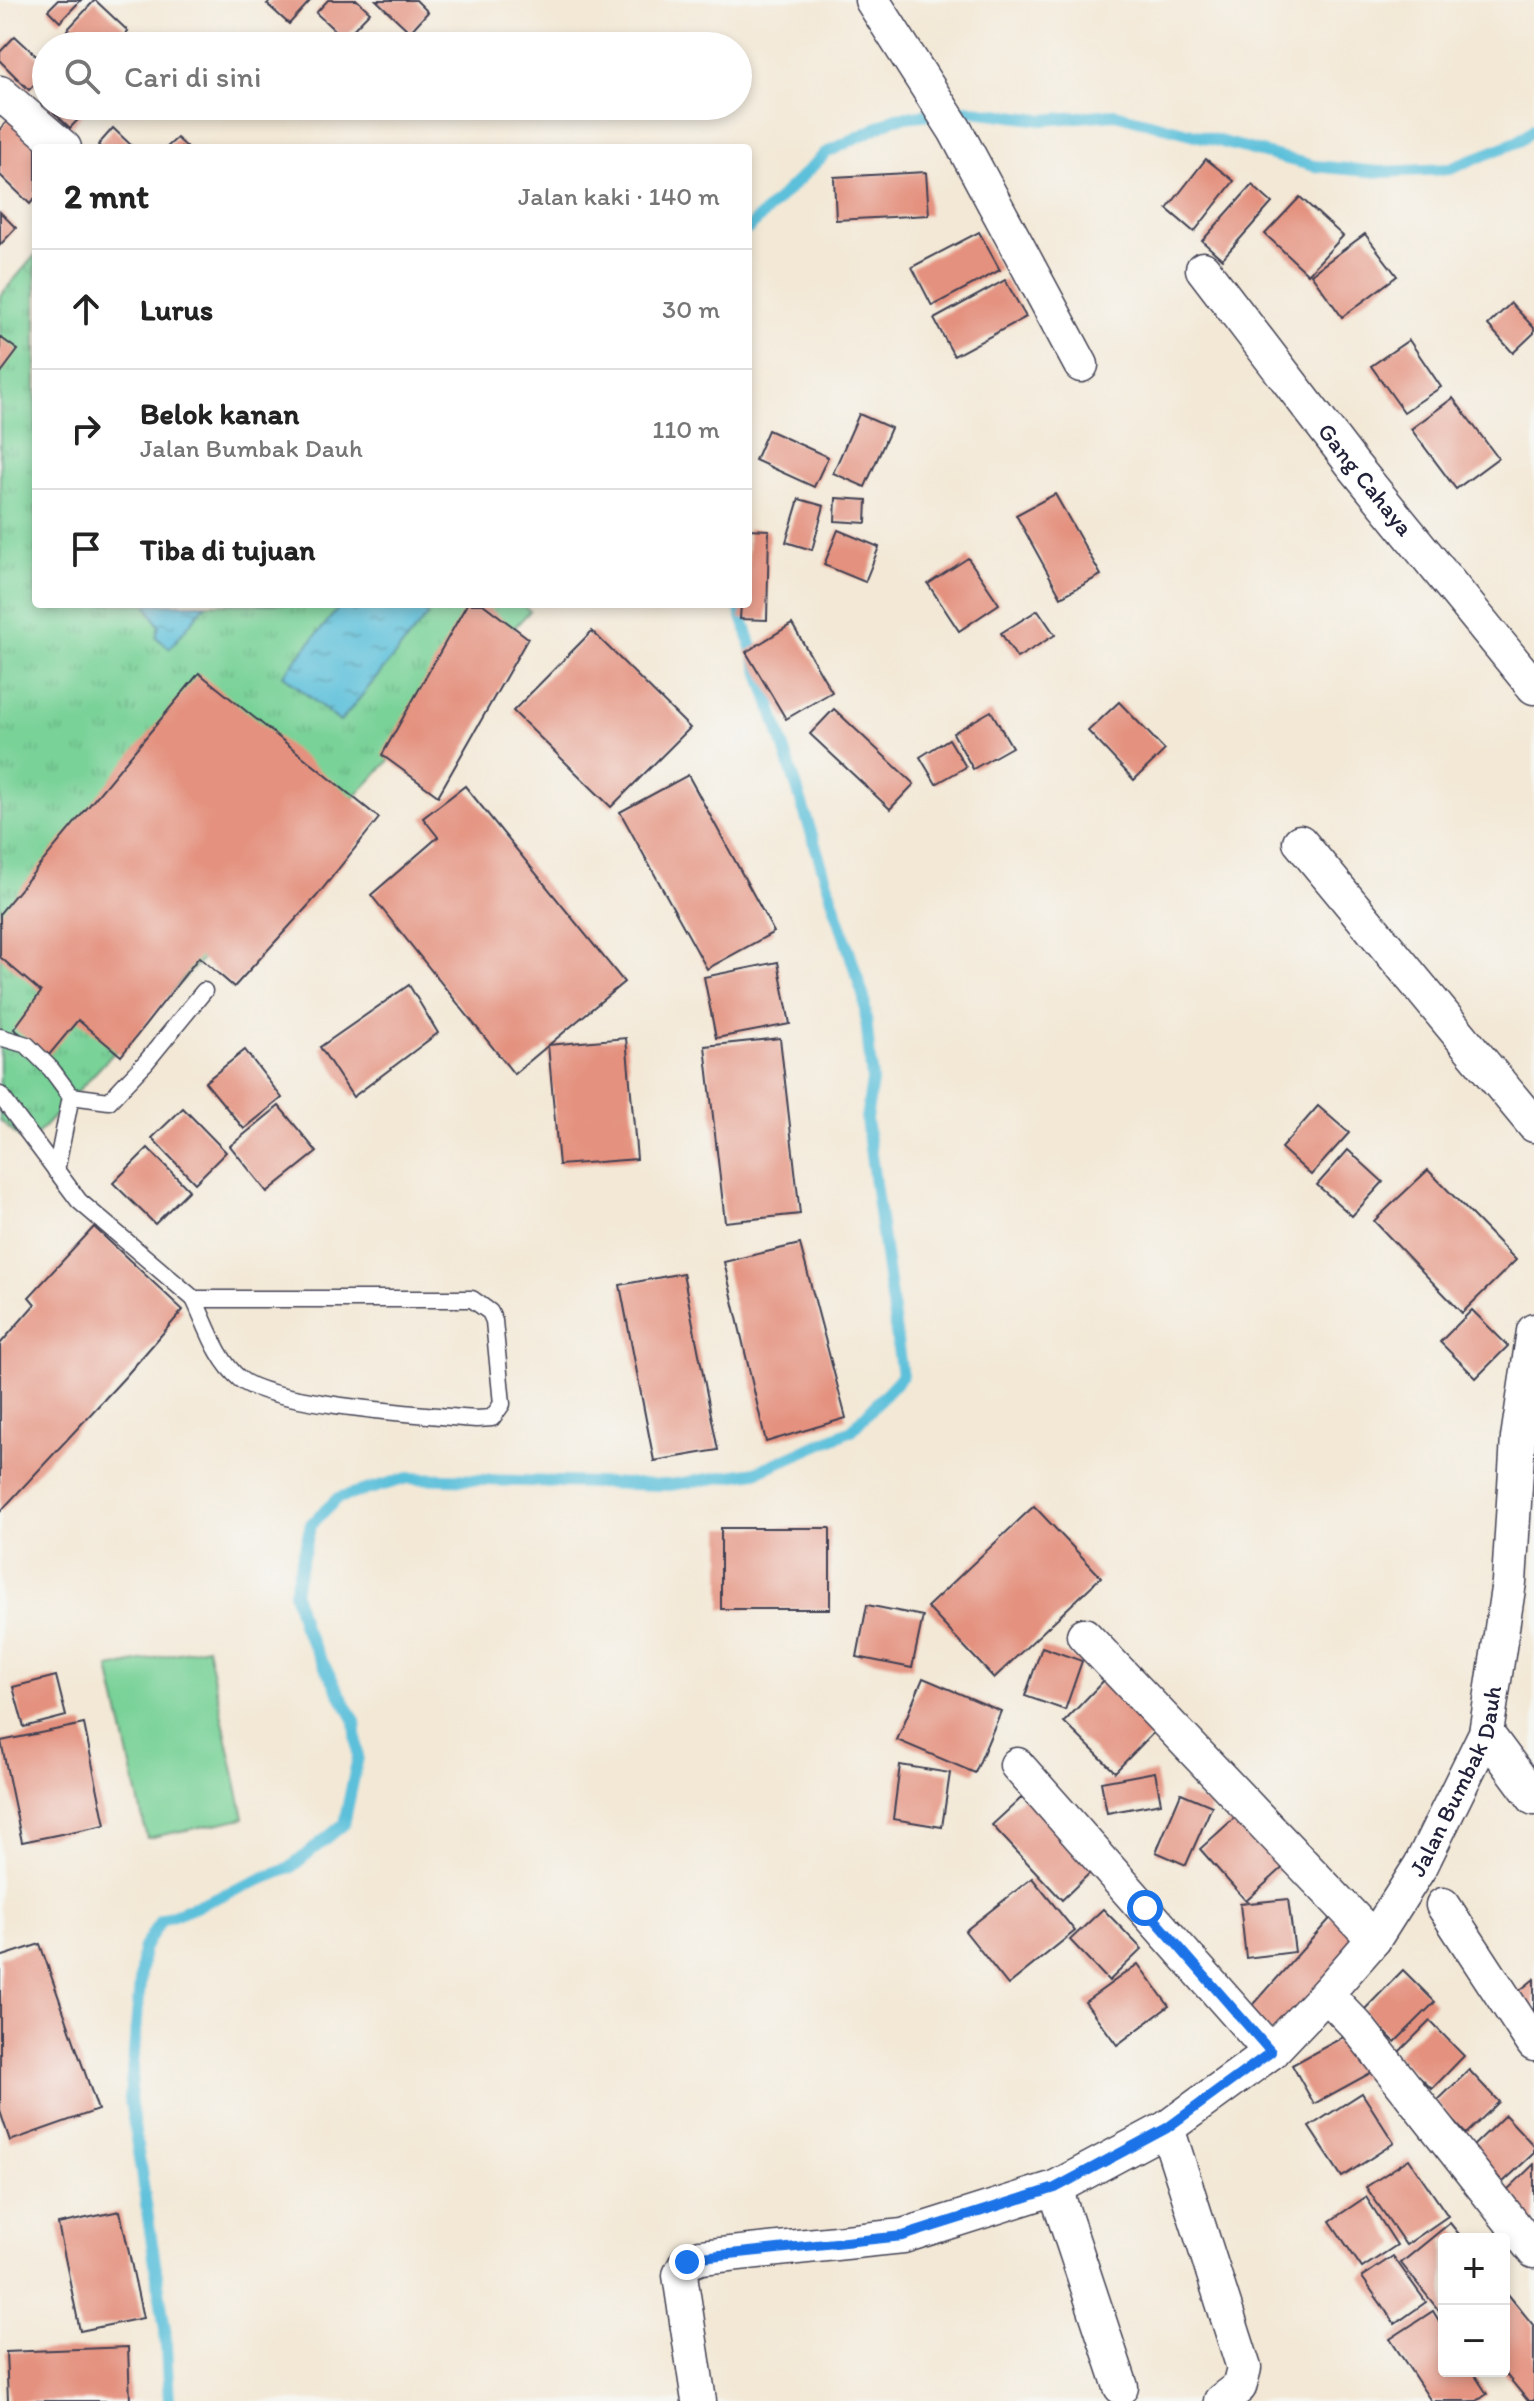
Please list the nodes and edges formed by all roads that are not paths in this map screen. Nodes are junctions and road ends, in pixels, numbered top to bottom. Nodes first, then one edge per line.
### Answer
1 (872, 0) edge
2 (0, 93) edge
3 (59, 144) edge
4 (1203, 269) dead end
5 (1081, 365) dead end
6 (1534, 687) edge
7 (1300, 842) dead end
8 (204, 991) dead end
9 (0, 1037) edge
10 (0, 1095) edge
11 (71, 1096) junction
12 (5, 1116) edge
13 (1534, 1125) edge
14 (56, 1171) junction
15 (194, 1299) junction
16 (1534, 1331) edge
17 (1525, 1498) edge
18 (1084, 1635) dead end
19 (1486, 1733) junction
20 (1017, 1765) dead end
21 (1534, 1798) edge
22 (1443, 1905) dead end
23 (1374, 1939) junction
24 (1326, 1994) junction
25 (1534, 2044) edge
26 (1271, 2052) junction
27 (1167, 2128) junction
28 (1055, 2188) junction
29 (1534, 2251) edge
30 (1121, 2387) dead end
31 (699, 2401) edge
32 (1221, 2401) edge

1 - 5 street
2 - 3 street
4 - 6 street, Gang Cahaya
7 - 13 street
8 - 11 lane
9 - 11 lane
10 - 12 lane
11 - 14 lane
12 - 14 lane
14 - 15 lane
15 - 15 lane
16 - 17 street, Jalan Bumbak Dauh
17 - 19 street, Jalan Bumbak Dauh
18 - 23 street
19 - 21 street
19 - 23 street, Jalan Bumbak Dauh
20 - 26 street
22 - 25 street
23 - 24 street, Jalan Bumbak Dauh
24 - 26 street, Jalan Bumbak Dauh
24 - 29 street
26 - 27 street, Jalan Bumbak Dauh
27 - 28 street, Jalan Bumbak Dauh
27 - 32 street
28 - 30 street
28 - 31 street, Jalan Bumbak Dauh

